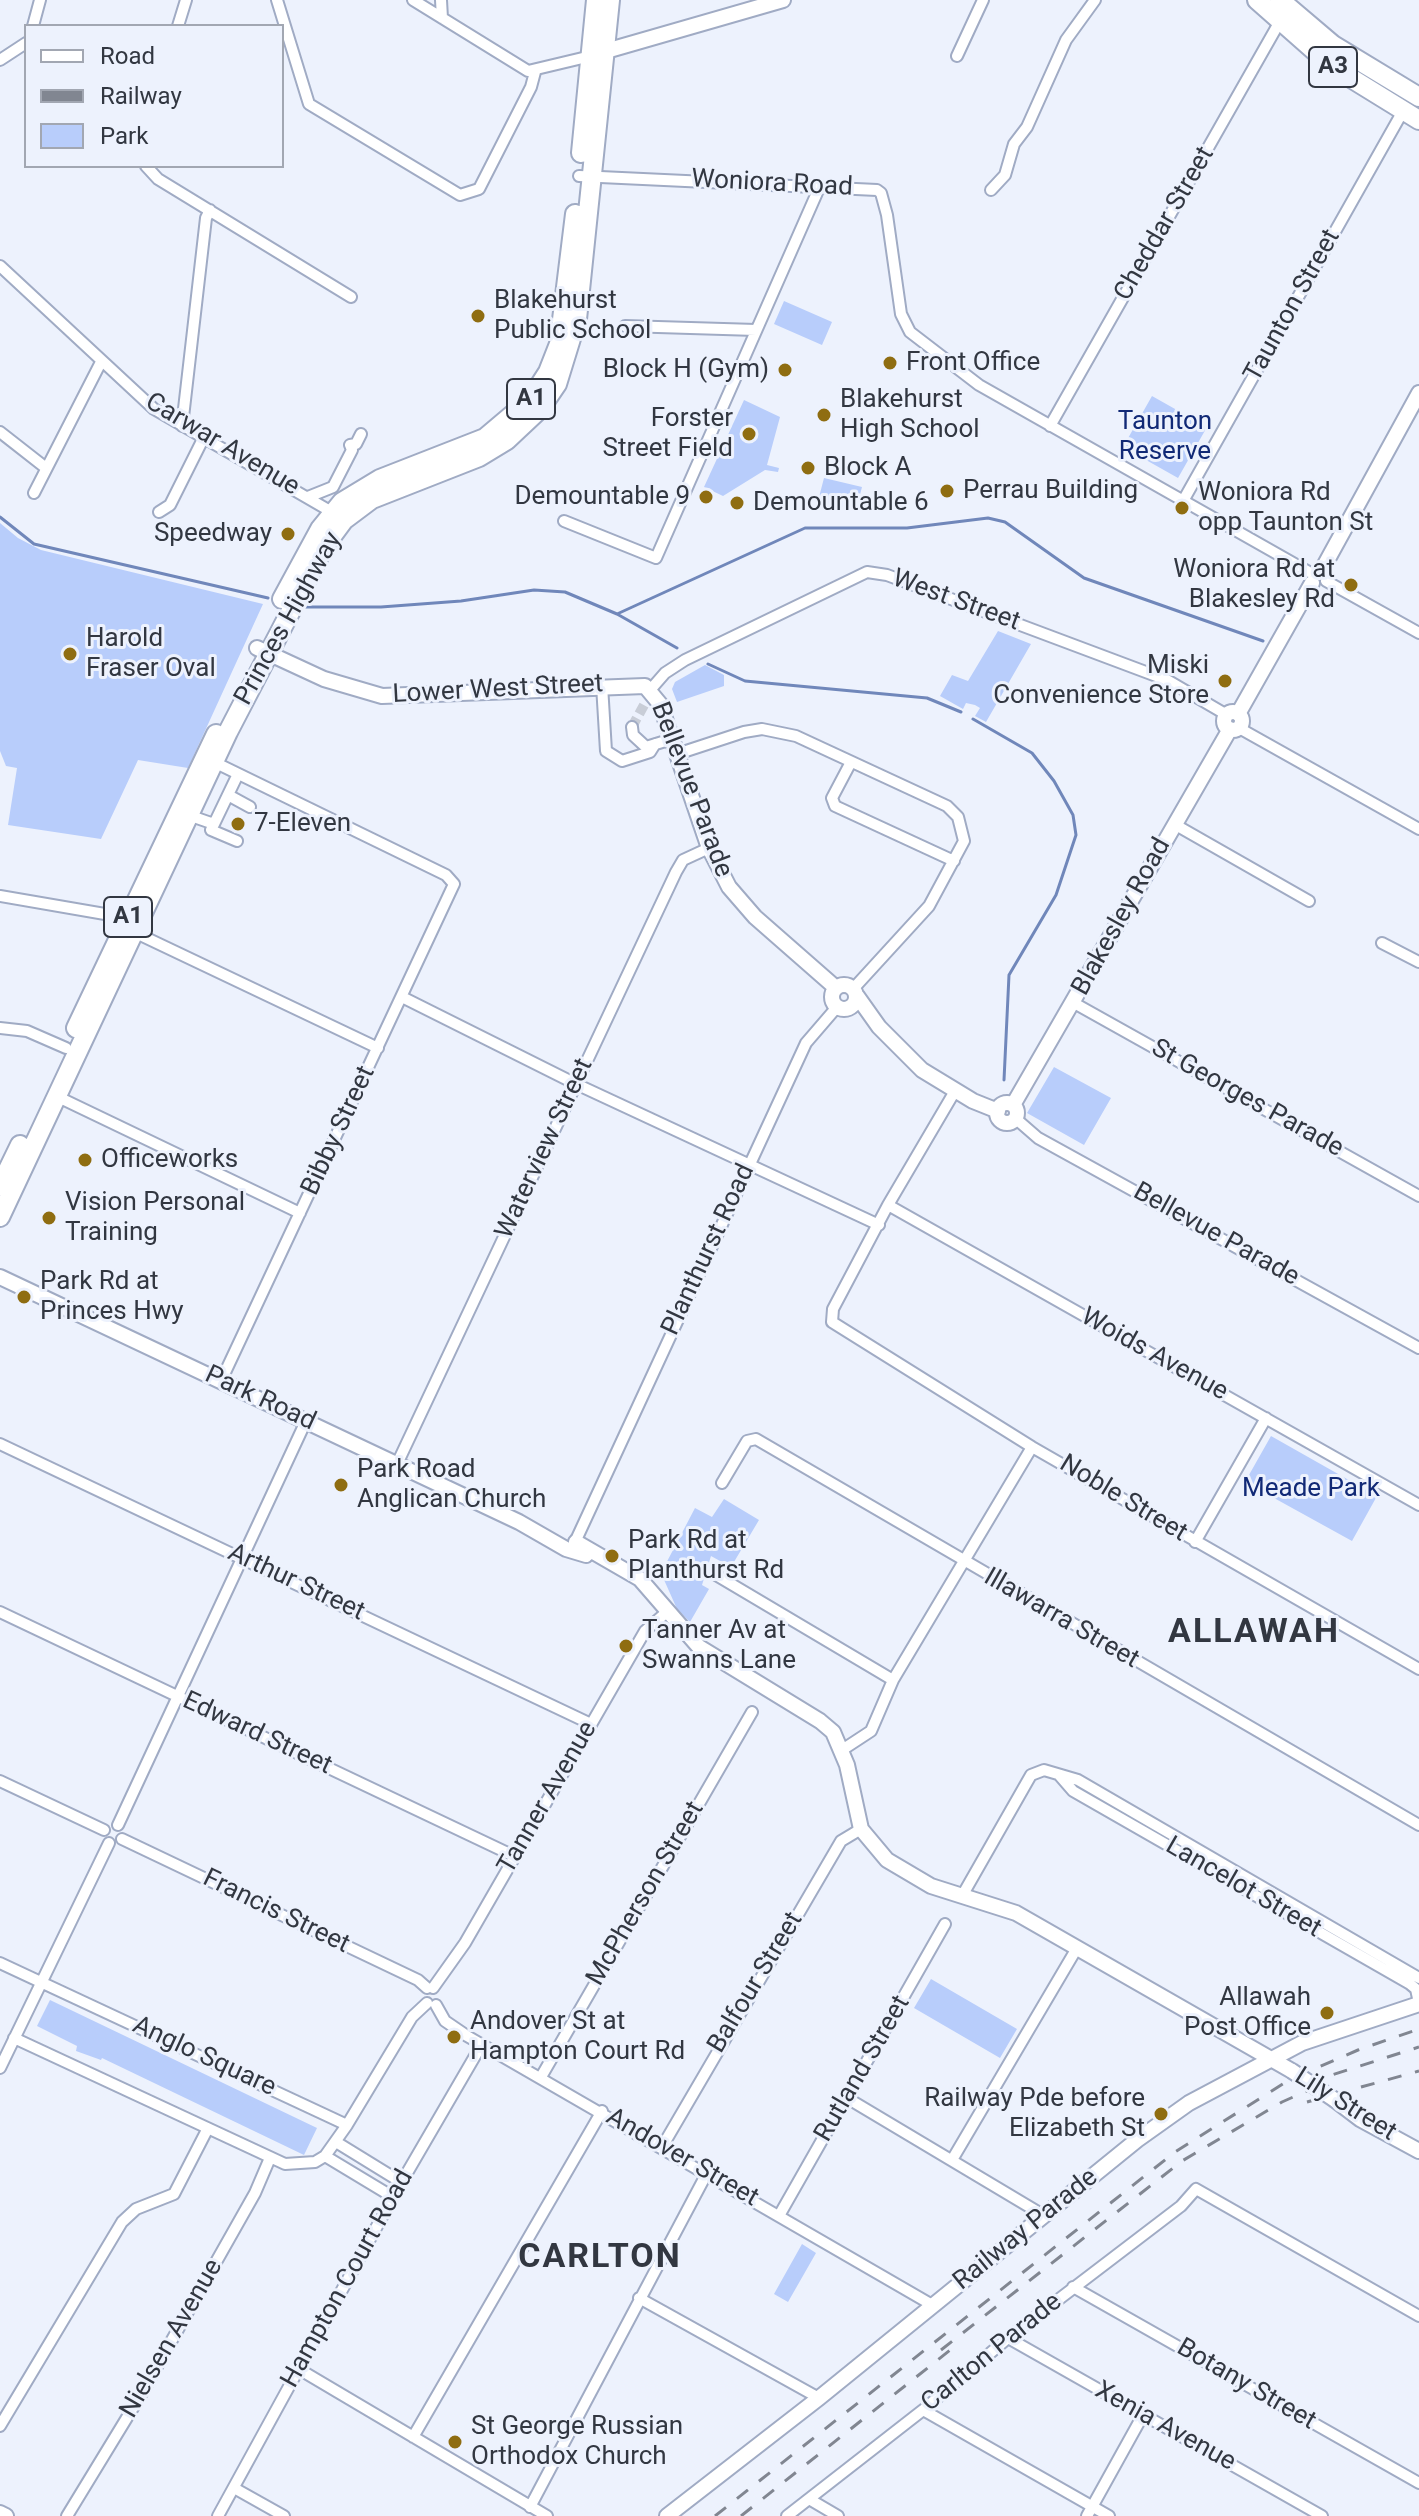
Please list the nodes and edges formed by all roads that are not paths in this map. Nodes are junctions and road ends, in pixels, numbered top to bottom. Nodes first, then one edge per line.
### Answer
1 (40, 0) edge
2 (186, 0) edge
3 (277, 0) edge
4 (413, 0) edge
5 (441, 0) edge
6 (596, 0) edge
7 (610, 0) edge
8 (783, 0) edge
9 (983, 0) edge
10 (1095, 0) edge
11 (1257, 0) edge
12 (1280, 0) edge
13 (442, 18) junction
14 (1279, 23) junction
15 (34, 24) edge
16 (179, 24) edge
17 (24, 44) edge
18 (598, 54) junction
19 (957, 56) dead end
20 (0, 60) edge
21 (535, 72) junction
22 (1419, 97) edge
23 (1411, 115) edge
24 (148, 168) edge
25 (585, 176) junction
26 (820, 186) junction
27 (991, 190) dead end
28 (210, 210) junction
29 (0, 266) edge
30 (351, 297) dead end
31 (625, 326) dead end
32 (756, 330) junction
33 (101, 362) junction
34 (1419, 393) edge
35 (182, 426) junction
36 (1050, 426) junction
37 (0, 432) edge
38 (361, 434) dead end
39 (203, 439) junction
40 (46, 468) junction
41 (34, 493) dead end
42 (308, 497) junction
43 (1183, 501) junction
44 (159, 512) dead end
45 (338, 516) junction
46 (564, 521) dead end
47 (1317, 576) junction
48 (1419, 633) edge
49 (262, 650) junction
50 (602, 685) junction
51 (651, 697) junction
52 (1234, 721) junction
53 (632, 727) dead end
54 (672, 739) junction
55 (655, 744) junction
56 (677, 754) junction
57 (851, 762) junction
58 (216, 763) junction
59 (238, 774) junction
60 (228, 795) junction
61 (250, 807) dead end
62 (191, 816) junction
63 (214, 824) junction
64 (1174, 824) junction
65 (1419, 829) edge
66 (237, 841) dead end
67 (709, 848) junction
68 (954, 861) junction
69 (0, 896) edge
70 (1309, 901) dead end
71 (132, 925) junction
72 (1382, 943) dead end
73 (1419, 962) edge
74 (836, 988) junction
75 (855, 992) junction
76 (402, 997) junction
77 (1074, 1003) junction
78 (842, 1008) junction
79 (879, 1027) junction
80 (0, 1028) edge
81 (66, 1048) junction
82 (378, 1048) junction
83 (576, 1084) junction
84 (955, 1091) junction
85 (56, 1096) junction
86 (1014, 1112) junction
87 (749, 1165) junction
88 (0, 1186) edge
89 (1419, 1196) edge
90 (888, 1205) junction
91 (300, 1213) junction
92 (0, 1217) edge
93 (879, 1225) junction
94 (0, 1277) edge
95 (1419, 1348) edge
96 (221, 1381) junction
97 (1266, 1418) junction
98 (306, 1421) junction
99 (0, 1444) edge
100 (1032, 1447) junction
101 (397, 1464) junction
102 (722, 1483) dead end
103 (1419, 1505) edge
104 (570, 1542) junction
105 (1195, 1542) junction
106 (243, 1558) junction
107 (963, 1562) junction
108 (716, 1575) dead end
109 (668, 1611) junction
110 (0, 1612) edge
111 (1419, 1669) edge
112 (893, 1680) junction
113 (177, 1696) junction
114 (752, 1712) dead end
115 (591, 1724) junction
116 (842, 1750) junction
117 (0, 1781) edge
118 (118, 1825) junction
119 (1419, 1825) edge
120 (861, 1829) junction
121 (104, 1830) junction
122 (122, 1839) junction
123 (109, 1843) junction
124 (514, 1856) junction
125 (962, 1896) junction
126 (945, 1924) dead end
127 (1077, 1948) junction
128 (0, 1963) edge
129 (43, 1981) junction
130 (430, 1988) junction
131 (1418, 1992) edge
132 (431, 2004) junction
133 (14, 2038) junction
134 (482, 2044) junction
135 (1271, 2058) junction
136 (0, 2068) edge
137 (541, 2077) junction
138 (847, 2098) junction
139 (602, 2111) junction
140 (347, 2125) junction
141 (207, 2130) junction
142 (336, 2142) junction
143 (662, 2147) junction
144 (1419, 2151) edge
145 (325, 2156) junction
146 (270, 2158) junction
147 (952, 2160) junction
148 (707, 2173) junction
149 (401, 2182) junction
150 (393, 2197) junction
151 (780, 2214) junction
152 (1043, 2215) junction
153 (1073, 2287) junction
154 (639, 2298) junction
155 (934, 2306) junction
156 (1419, 2316) edge
157 (1008, 2338) junction
158 (297, 2368) junction
159 (819, 2398) junction
160 (923, 2410) junction
161 (1143, 2415) junction
162 (0, 2426) edge
163 (413, 2437) junction
164 (1419, 2483) edge
165 (234, 2488) junction
166 (809, 2499) junction
167 (530, 2507) junction
168 (1090, 2511) edge
169 (0, 2513) edge
170 (6, 2516) edge
171 (67, 2516) edge
172 (218, 2516) edge
173 (284, 2516) edge
174 (547, 2516) edge
175 (667, 2516) edge
176 (787, 2516) edge
177 (838, 2516) edge
178 (1109, 2516) edge
179 (1322, 2516) edge

1 - 15 street
2 - 16 street
3 - 21 street
4 - 13 street
5 - 13 street
6 - 18 highway, Princes Highway / A1
7 - 18 highway, Princes Highway / A1
8 - 18 main road
9 - 19 street
10 - 27 street
11 - 14 highway, A3
12 - 22 highway, A3
13 - 21 street
14 - 23 highway, A3
14 - 36 street, Cheddar Street
17 - 20 street
18 - 21 street
18 - 25 highway, Princes Highway / A1
23 - 43 street, Taunton Street
24 - 28 street
25 - 26 street, Woniora Road
25 - 45 highway, Princes Highway / A1
26 - 32 street
26 - 36 street, Woniora Road
28 - 30 street
28 - 35 street
29 - 33 street, Carwar Avenue
31 - 32 street
32 - 46 street
33 - 35 street, Carwar Avenue
33 - 40 street
34 - 47 main road, Blakesley Road
35 - 39 street, Carwar Avenue
36 - 43 street, Woniora Road
37 - 40 street
38 - 42 street
39 - 42 street, Carwar Avenue
39 - 44 street
40 - 41 street
42 - 45 street, Carwar Avenue
43 - 47 street, Woniora Road
45 - 49 highway, Princes Highway / A1
47 - 48 street, Woniora Road
47 - 52 main road, Blakesley Road
49 - 50 main road, Lower West Street
49 - 58 highway, Princes Highway / A1
49 - 71 highway, Princes Highway / A1
50 - 51 main road, Lower West Street
50 - 55 street
51 - 52 street, West Street
51 - 54 main road, Bellevue Parade
52 - 64 main road, Blakesley Road
52 - 65 street, West Street
53 - 55 street
54 - 55 street
54 - 56 main road, Bellevue Parade
56 - 57 street
56 - 67 main road, Bellevue Parade
57 - 68 street
57 - 68 street
58 - 59 street
58 - 62 highway, Princes Highway / A1
59 - 60 street
59 - 76 street, Bibby Street
60 - 61 street
60 - 63 street
62 - 63 street
62 - 71 highway, Princes Highway / A1
63 - 66 street
64 - 70 street
64 - 77 main road, Blakesley Road
67 - 74 main road, Bellevue Parade
67 - 83 street, Waterview Street
68 - 75 street
69 - 71 street
71 - 81 highway, Princes Highway / A1
71 - 82 street
71 - 85 highway, Princes Highway / A1
72 - 73 street
74 - 75 main road
74 - 78 main road
75 - 78 main road
75 - 79 main road
76 - 82 street, Bibby Street
76 - 83 street
77 - 86 main road, Blakesley Road
77 - 89 street, St Georges Parade
78 - 79 main road
78 - 87 street, Planthurst Road
79 - 84 main road
80 - 81 street
81 - 88 highway, Princes Highway / A1
82 - 91 street, Bibby Street
83 - 87 street
83 - 101 street, Waterview Street
84 - 86 main road
84 - 90 street
85 - 91 street
85 - 92 highway, Princes Highway / A1
86 - 95 street, Bellevue Parade
87 - 93 street
87 - 104 street, Planthurst Road
90 - 93 street
90 - 97 street, Woids Avenue
91 - 96 street, Bibby Street
93 - 100 street, Noble Street
94 - 96 main road, Park Road
96 - 98 main road, Park Road
97 - 103 street, Woids Avenue
97 - 105 street
98 - 101 main road, Park Road
98 - 106 street
99 - 106 street, Arthur Street
100 - 105 street, Noble Street
100 - 107 street
101 - 104 main road, Park Road
102 - 107 street, Illawarra Street
104 - 109 main road, Park Road
105 - 111 street, Noble Street
106 - 113 street
106 - 115 street, Arthur Street
107 - 112 street
107 - 119 street, Illawarra Street
108 - 112 street
109 - 115 street, Tanner Avenue
109 - 116 main road, Park Road
110 - 113 street, Edward Street
112 - 116 street
113 - 118 street
113 - 124 street, Edward Street
114 - 137 street, McPherson Street
115 - 124 street, Tanner Avenue
116 - 120 main road
117 - 121 street
118 - 121 street
118 - 122 street
120 - 125 main road, Lily Street
120 - 143 street, Balfour Street
121 - 123 street
122 - 123 street
122 - 130 street, Francis Street
123 - 129 street
124 - 130 street, Tanner Avenue
125 - 127 main road, Lily Street
125 - 131 street, Lancelot Street
126 - 138 street, Rutland Street
127 - 135 main road, Lily Street
127 - 147 street
128 - 129 street, Anglo Square
129 - 133 street
129 - 140 street, Anglo Square
130 - 132 street
131 - 135 main road, Railway Parade
132 - 134 street, Andover Street
132 - 140 street
133 - 136 street
133 - 141 street
134 - 137 street, Andover Street
134 - 149 street, Hampton Court Road
135 - 144 main road, Lily Street, bridge
135 - 152 main road, Railway Parade
137 - 139 street, Andover Street
138 - 147 street
138 - 151 street, Rutland Street
139 - 143 street, Andover Street
139 - 163 street
140 - 142 street
141 - 146 street
141 - 162 street
142 - 145 street
142 - 149 street
143 - 148 street, Andover Street
145 - 146 street
145 - 150 street
146 - 171 street, Nielsen Avenue
147 - 152 street
148 - 151 street, Andover Street
148 - 154 street
149 - 150 street, Hampton Court Road
150 - 158 street, Hampton Court Road
151 - 155 street, Andover Street
152 - 155 main road, Railway Parade
153 - 156 street, Carlton Parade
153 - 157 street, Carlton Parade
153 - 164 street, Botany Street
154 - 159 street
154 - 167 street
155 - 159 main road, Railway Parade
157 - 160 street, Carlton Parade
157 - 161 street, Xenia Avenue
158 - 163 street
158 - 165 street, Hampton Court Road
159 - 175 main road, Railway Parade
160 - 166 street, Carlton Parade
160 - 168 street
161 - 168 street
161 - 179 street, Xenia Avenue
163 - 167 street
165 - 172 street, Hampton Court Road
165 - 173 street
166 - 176 street, Carlton Parade
166 - 177 street
167 - 174 street
168 - 178 street
169 - 170 main road

